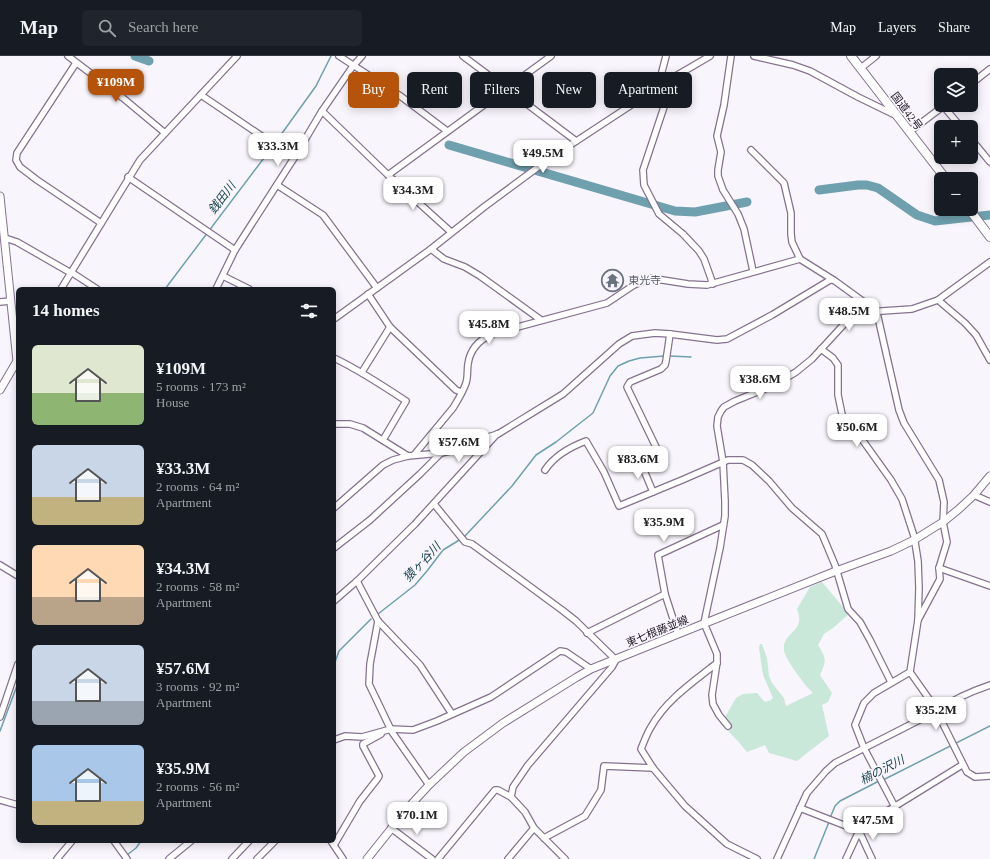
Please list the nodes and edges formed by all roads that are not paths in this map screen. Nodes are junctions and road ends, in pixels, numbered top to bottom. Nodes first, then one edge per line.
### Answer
1 (68, 56) edge
2 (237, 56) edge
3 (339, 56) edge
4 (362, 56) edge
5 (463, 56) edge
6 (551, 56) edge
7 (666, 56) edge
8 (710, 56) edge
9 (731, 56) edge
10 (754, 56) edge
11 (851, 56) edge
12 (876, 56) edge
13 (76, 62) junction
14 (353, 66) junction
15 (861, 68) junction
16 (990, 69) edge
17 (485, 72) edge
18 (529, 72) edge
19 (662, 72) edge
20 (681, 72) edge
21 (978, 78) edge
22 (201, 95) junction
23 (479, 108) edge
24 (533, 108) edge
25 (626, 108) edge
26 (663, 108) edge
27 (322, 111) junction
28 (936, 112) edge
29 (949, 112) edge
30 (897, 116) junction
31 (955, 120) edge
32 (447, 131) junction
33 (909, 132) junction
34 (165, 133) junction
35 (576, 141) junction
36 (978, 147) edge
37 (751, 150) dead end
38 (294, 158) junction
39 (990, 162) edge
40 (940, 172) edge
41 (388, 175) junction
42 (128, 177) junction
43 (277, 185) junction
44 (0, 196) edge
45 (974, 216) edge
46 (101, 223) junction
47 (451, 232) junction
48 (990, 237) edge
49 (3, 241) edge
50 (431, 249) junction
51 (235, 250) junction
52 (800, 259) junction
53 (990, 262) edge
54 (71, 272) junction
55 (754, 272) junction
56 (222, 276) junction
57 (833, 280) junction
58 (713, 284) junction
59 (62, 287) edge
60 (94, 287) edge
61 (217, 287) edge
62 (245, 287) edge
63 (377, 288) junction
64 (368, 294) junction
65 (938, 300) junction
66 (10, 301) junction
67 (0, 302) edge
68 (876, 311) junction
69 (336, 318) edge
70 (541, 320) junction
71 (390, 327) junction
72 (670, 334) junction
73 (16, 346) edge
74 (821, 349) junction
75 (336, 359) edge
76 (990, 360) edge
77 (16, 364) edge
78 (362, 372) junction
79 (0, 390) edge
80 (462, 392) junction
81 (336, 424) edge
82 (498, 434) junction
83 (383, 440) junction
84 (441, 453) junction
85 (408, 456) junction
86 (414, 456) junction
87 (723, 462) junction
88 (545, 470) dead end
89 (990, 476) edge
90 (653, 492) junction
91 (974, 495) junction
92 (990, 502) edge
93 (434, 504) junction
94 (336, 506) edge
95 (943, 522) junction
96 (723, 526) junction
97 (914, 540) junction
98 (336, 546) edge
99 (0, 565) edge
100 (939, 568) junction
101 (836, 571) junction
102 (16, 575) edge
103 (357, 581) junction
104 (990, 586) edge
105 (665, 594) junction
106 (336, 599) edge
107 (918, 620) junction
108 (378, 621) junction
109 (704, 623) junction
110 (587, 633) junction
111 (678, 634) junction
112 (616, 660) junction
113 (717, 664) junction
114 (591, 669) junction
115 (16, 670) edge
116 (910, 672) junction
117 (891, 682) junction
118 (990, 685) edge
119 (937, 711) junction
120 (452, 714) junction
121 (0, 717) edge
122 (728, 726) dead end
123 (391, 729) junction
124 (336, 739) edge
125 (864, 748) junction
126 (962, 765) junction
127 (653, 768) junction
128 (990, 776) edge
129 (429, 785) junction
130 (510, 797) junction
131 (0, 800) edge
132 (16, 804) edge
133 (895, 807) junction
134 (800, 808) junction
135 (391, 828) junction
136 (534, 828) junction
137 (859, 831) junction
138 (336, 837) edge
139 (544, 838) junction
140 (70, 843) edge
141 (116, 843) edge
142 (189, 843) edge
143 (247, 843) edge
144 (273, 843) edge
145 (332, 843) edge
146 (126, 857) edge
147 (57, 859) edge
148 (169, 859) edge
149 (232, 859) edge
150 (257, 859) edge
151 (343, 859) edge
152 (367, 859) edge
153 (432, 859) edge
154 (438, 859) edge
155 (508, 859) edge
156 (565, 859) edge
157 (757, 859) edge
158 (777, 859) edge
159 (846, 859) edge
160 (872, 859) edge

1 - 13 street
2 - 22 street
3 - 14 street
4 - 14 street
5 - 17 street
6 - 18 street
7 - 19 street
8 - 20 street
9 - 55 street
10 - 30 street
11 - 15 highway, 国道42号
12 - 15 street
13 - 34 street
13 - 46 street
14 - 27 street
14 - 32 street
15 - 30 highway, 国道42号
16 - 21 street
22 - 34 street
22 - 38 street
23 - 32 street
24 - 35 street
25 - 35 street
26 - 58 street
27 - 38 street
27 - 41 street
28 - 33 street
29 - 31 street
30 - 33 highway, 国道42号
32 - 41 street
33 - 40 highway, 国道42号
34 - 42 street
35 - 47 street
36 - 39 street
37 - 52 street
38 - 43 street
41 - 47 street
42 - 46 street
42 - 51 street
43 - 51 street
43 - 63 street
44 - 49 main road
45 - 48 highway
46 - 54 street
47 - 50 street
49 - 54 street
49 - 66 main road
50 - 63 street
50 - 70 street
51 - 56 street
52 - 55 street
52 - 57 street
53 - 65 street
54 - 59 street
54 - 60 street
55 - 58 street
56 - 61 street
56 - 62 street
57 - 68 street
57 - 72 street
58 - 70 street
63 - 64 street
64 - 69 street
64 - 71 street
65 - 68 street
65 - 76 street
66 - 67 street
66 - 73 main road
68 - 74 street
68 - 95 street
70 - 80 street
71 - 78 street
71 - 80 street
72 - 82 street
72 - 90 street
74 - 87 street
74 - 97 street
75 - 78 street
77 - 79 main road
78 - 83 street
80 - 86 street
81 - 83 street
82 - 84 street
82 - 93 street
83 - 85 street
84 - 86 street
84 - 98 street
85 - 86 street
85 - 94 street
87 - 90 street
87 - 96 street
87 - 101 street
88 - 90 street
89 - 91 main road, 東七根藤並線
91 - 92 street
91 - 95 main road, 東七根藤並線
93 - 103 street
93 - 110 street
95 - 97 main road, 東七根藤並線
95 - 100 street
96 - 105 street
96 - 109 street
97 - 101 main road, 東七根藤並線
97 - 107 street
99 - 102 street
100 - 104 street
100 - 107 street
101 - 109 main road, 東七根藤並線
101 - 117 street
103 - 106 street
103 - 108 street
105 - 110 street
105 - 111 street
107 - 116 street
108 - 120 street
108 - 123 street
109 - 111 main road, 東七根藤並線
109 - 113 street
110 - 112 street
111 - 112 main road, 東七根藤並線
112 - 114 main road, 東七根藤並線
112 - 130 street
113 - 122 street
113 - 127 street
114 - 120 street
114 - 129 main road, 東七根藤並線
115 - 121 street
116 - 117 street
116 - 119 street
117 - 125 street
118 - 119 street
119 - 125 street
119 - 126 street
120 - 123 street
123 - 124 street
123 - 129 street
123 - 138 street
125 - 133 street
125 - 134 street
126 - 128 street
126 - 133 street
127 - 139 street
127 - 157 street
129 - 135 main road, 東七根藤並線
130 - 136 street
130 - 154 street
131 - 132 street
133 - 137 street
134 - 137 street
134 - 158 street
135 - 152 main road, 東七根藤並線
135 - 153 street
136 - 139 street
136 - 155 street
137 - 159 street
137 - 160 street
139 - 156 street
140 - 147 street
141 - 146 street
142 - 148 street
143 - 149 street
144 - 150 street
145 - 151 street

